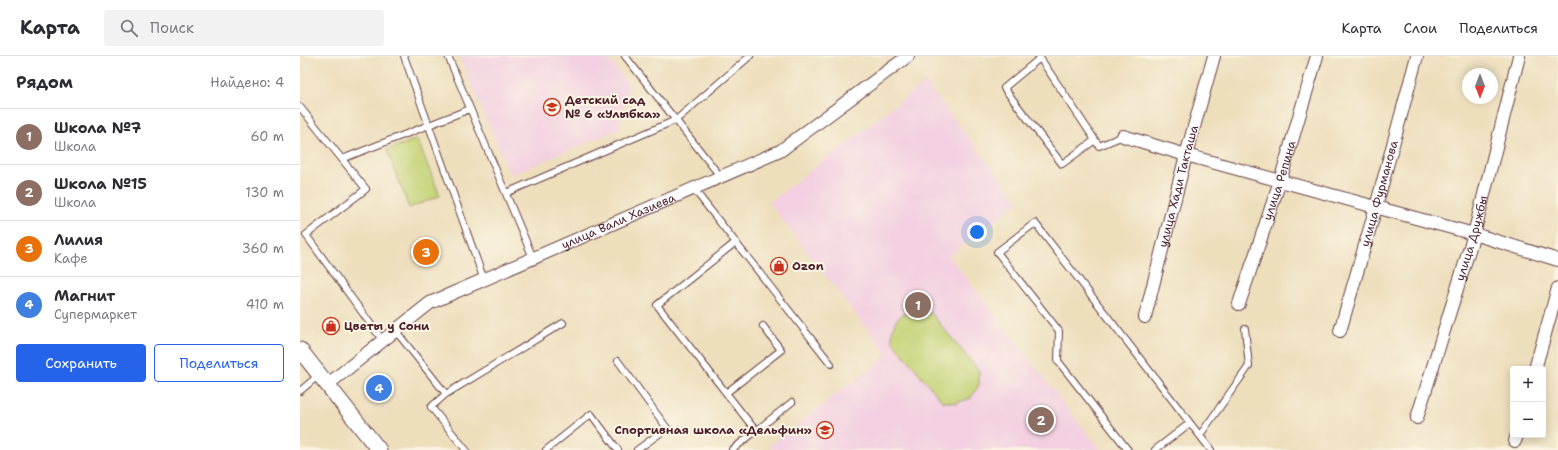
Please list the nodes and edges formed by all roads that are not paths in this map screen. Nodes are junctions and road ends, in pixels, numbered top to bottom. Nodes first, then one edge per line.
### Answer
1 (404, 56) edge
2 (448, 56) edge
3 (625, 56) edge
4 (737, 56) edge
5 (750, 56) edge
6 (908, 56) edge
7 (1214, 56) edge
8 (1317, 56) edge
9 (1417, 56) edge
10 (1519, 56) edge
11 (742, 62) junction
12 (300, 107) edge
13 (470, 109) junction
14 (676, 120) junction
15 (429, 125) junction
16 (1123, 136) joint
17 (1095, 140) junction
18 (1186, 155) junction
19 (342, 159) junction
20 (720, 176) junction
21 (1280, 180) junction
22 (693, 188) junction
23 (506, 193) junction
24 (1376, 207) junction
25 (1474, 234) junction
26 (736, 242) junction
27 (533, 258) junction
28 (1558, 260) edge
29 (484, 280) junction
30 (1558, 288) edge
31 (1239, 304) dead end
32 (1145, 317) dead end
33 (563, 323) dead end
34 (763, 326) dead end
35 (1245, 329) dead end
36 (396, 330) junction
37 (1340, 331) dead end
38 (383, 341) junction
39 (300, 350) edge
40 (618, 361) dead end
41 (831, 364) dead end
42 (1536, 366) edge
43 (324, 380) junction
44 (300, 391) edge
45 (726, 392) junction
46 (446, 394) junction
47 (792, 402) dead end
48 (1418, 418) dead end
49 (1190, 423) junction
50 (756, 431) junction
51 (1200, 435) junction
52 (379, 450) edge
53 (466, 450) edge
54 (546, 450) edge
55 (618, 450) edge
56 (637, 450) edge
57 (732, 450) edge
58 (1128, 450) edge
59 (1155, 450) edge
60 (1211, 450) edge

1 - 15 lane
2 - 13 lane
3 - 14 lane
4 - 11 lane
5 - 11 lane
6 - 20 street, улица Вали Хазиева
7 - 18 street, улица Хади Такташа
8 - 21 street, улица Репина
9 - 24 street, улица Фурманова
10 - 25 street, улица Дружбы
11 - 14 lane
12 - 19 lane
13 - 15 lane
13 - 23 lane
14 - 20 lane
14 - 23 lane
15 - 19 lane
15 - 29 lane
16 - 17 lane
16 - 18 street
17 - 17 lane
18 - 21 street
18 - 32 street, улица Хади Такташа
19 - 38 lane
20 - 22 street, улица Вали Хазиева
21 - 24 street
21 - 31 street, улица Репина
22 - 26 lane
22 - 27 street, улица Вали Хазиева
23 - 27 lane
24 - 25 street
24 - 37 street, улица Фурманова
25 - 28 street
25 - 48 street, улица Дружбы
26 - 41 lane
26 - 45 lane
27 - 29 street, улица Вали Хазиева
29 - 36 street, улица Вали Хазиева
30 - 42 street
33 - 46 lane
34 - 45 lane
35 - 51 lane
36 - 38 street, улица Вали Хазиева
36 - 46 lane
38 - 43 street, улица Вали Хазиева
39 - 43 street
40 - 56 lane
43 - 44 lane
43 - 52 street
45 - 50 lane
46 - 53 lane
47 - 50 lane
49 - 51 lane
49 - 58 lane
49 - 59 lane
50 - 57 lane
51 - 60 lane
54 - 55 lane

